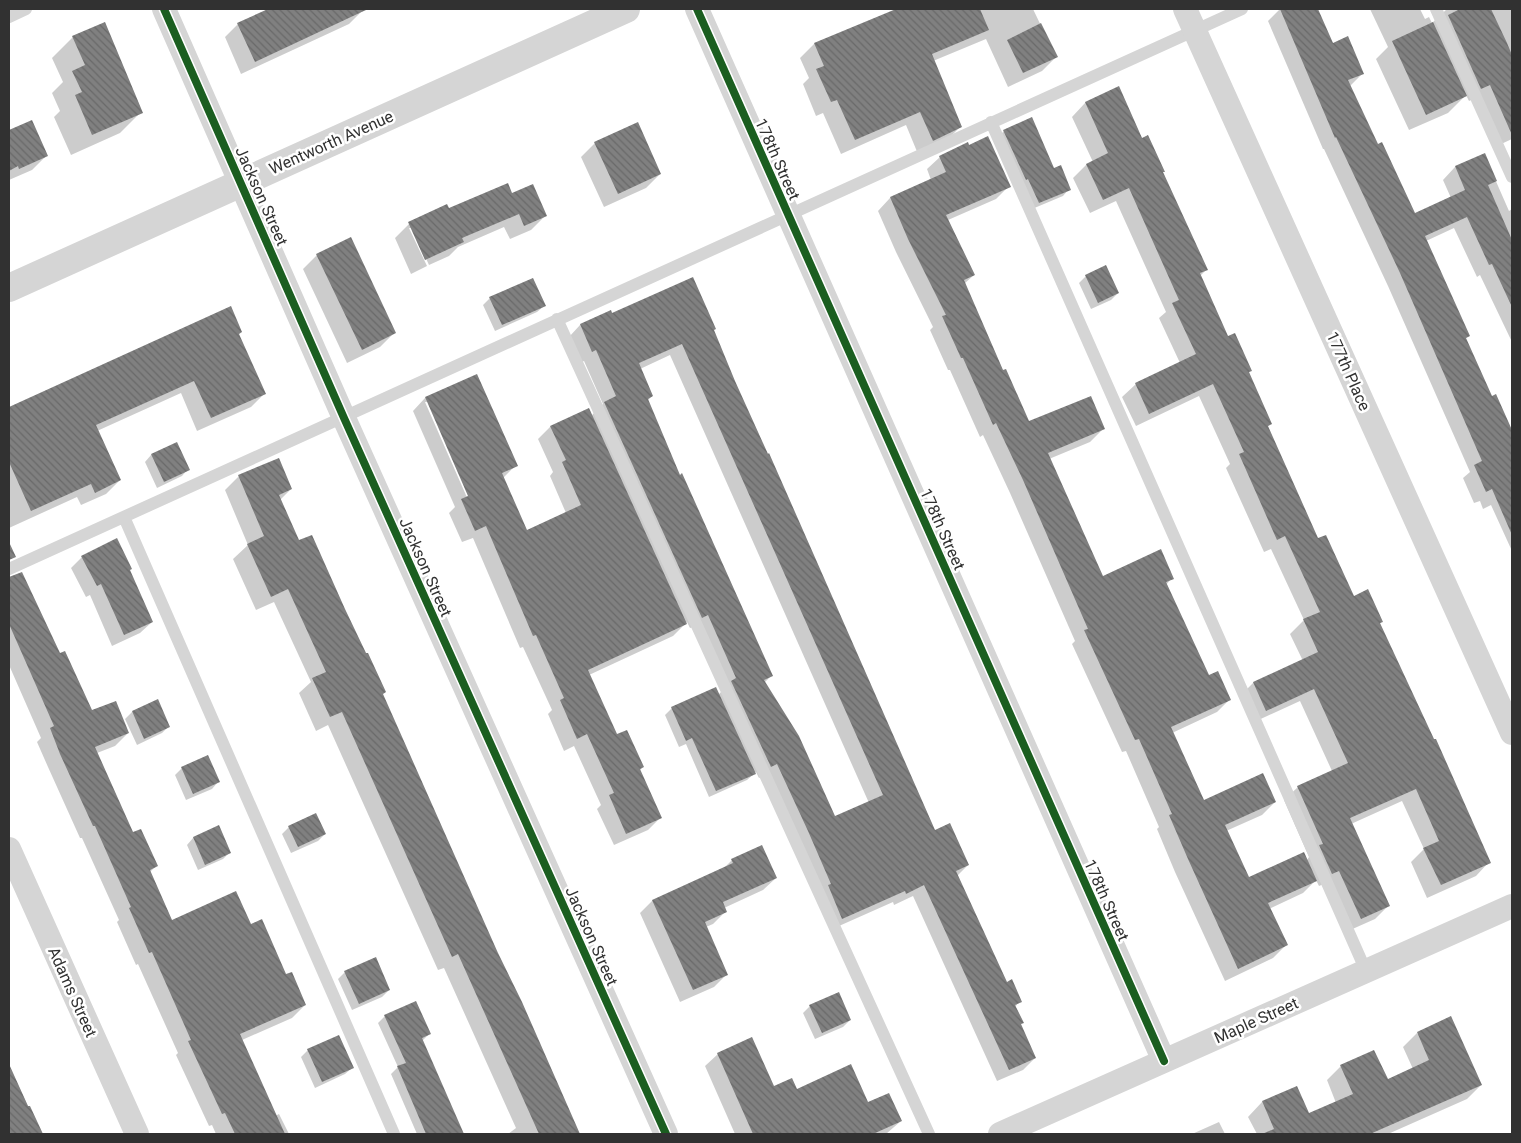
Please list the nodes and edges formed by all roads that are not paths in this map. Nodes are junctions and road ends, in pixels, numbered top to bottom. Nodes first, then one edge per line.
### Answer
1 (26, 9) edge
2 (164, 9) edge
3 (626, 9) edge
4 (697, 9) edge
5 (1242, 9) edge
6 (1436, 9) edge
7 (9, 17) edge
8 (1190, 19) edge
9 (991, 122) junction
10 (1512, 177) edge
11 (241, 183) junction
12 (788, 214) junction
13 (9, 288) edge
14 (557, 319) junction
15 (344, 418) junction
16 (124, 517) junction
17 (9, 569) edge
18 (1512, 733) edge
19 (9, 849) edge
20 (1512, 906) edge
21 (1366, 971) junction
22 (1164, 1061) junction
23 (137, 1134) edge
24 (394, 1134) edge
25 (666, 1134) edge
26 (929, 1134) edge
27 (1000, 1134) edge

1 - 7 lane
2 - 11 street, Jackson Street
3 - 11 street, Wentworth Avenue
4 - 12 street, 178th Street
5 - 8 lane
6 - 10 lane
8 - 9 lane
8 - 18 street, 177th Place
9 - 12 lane
9 - 21 lane
11 - 13 street, Wentworth Avenue
11 - 15 street, Jackson Street
12 - 14 lane
12 - 22 street, 178th Street
14 - 15 lane
14 - 26 lane
15 - 16 lane
15 - 25 street, Jackson Street
16 - 17 lane
16 - 24 lane
19 - 23 street, Adams Street
20 - 21 street, Maple Street
21 - 22 street, Maple Street
22 - 27 street, Maple Street

